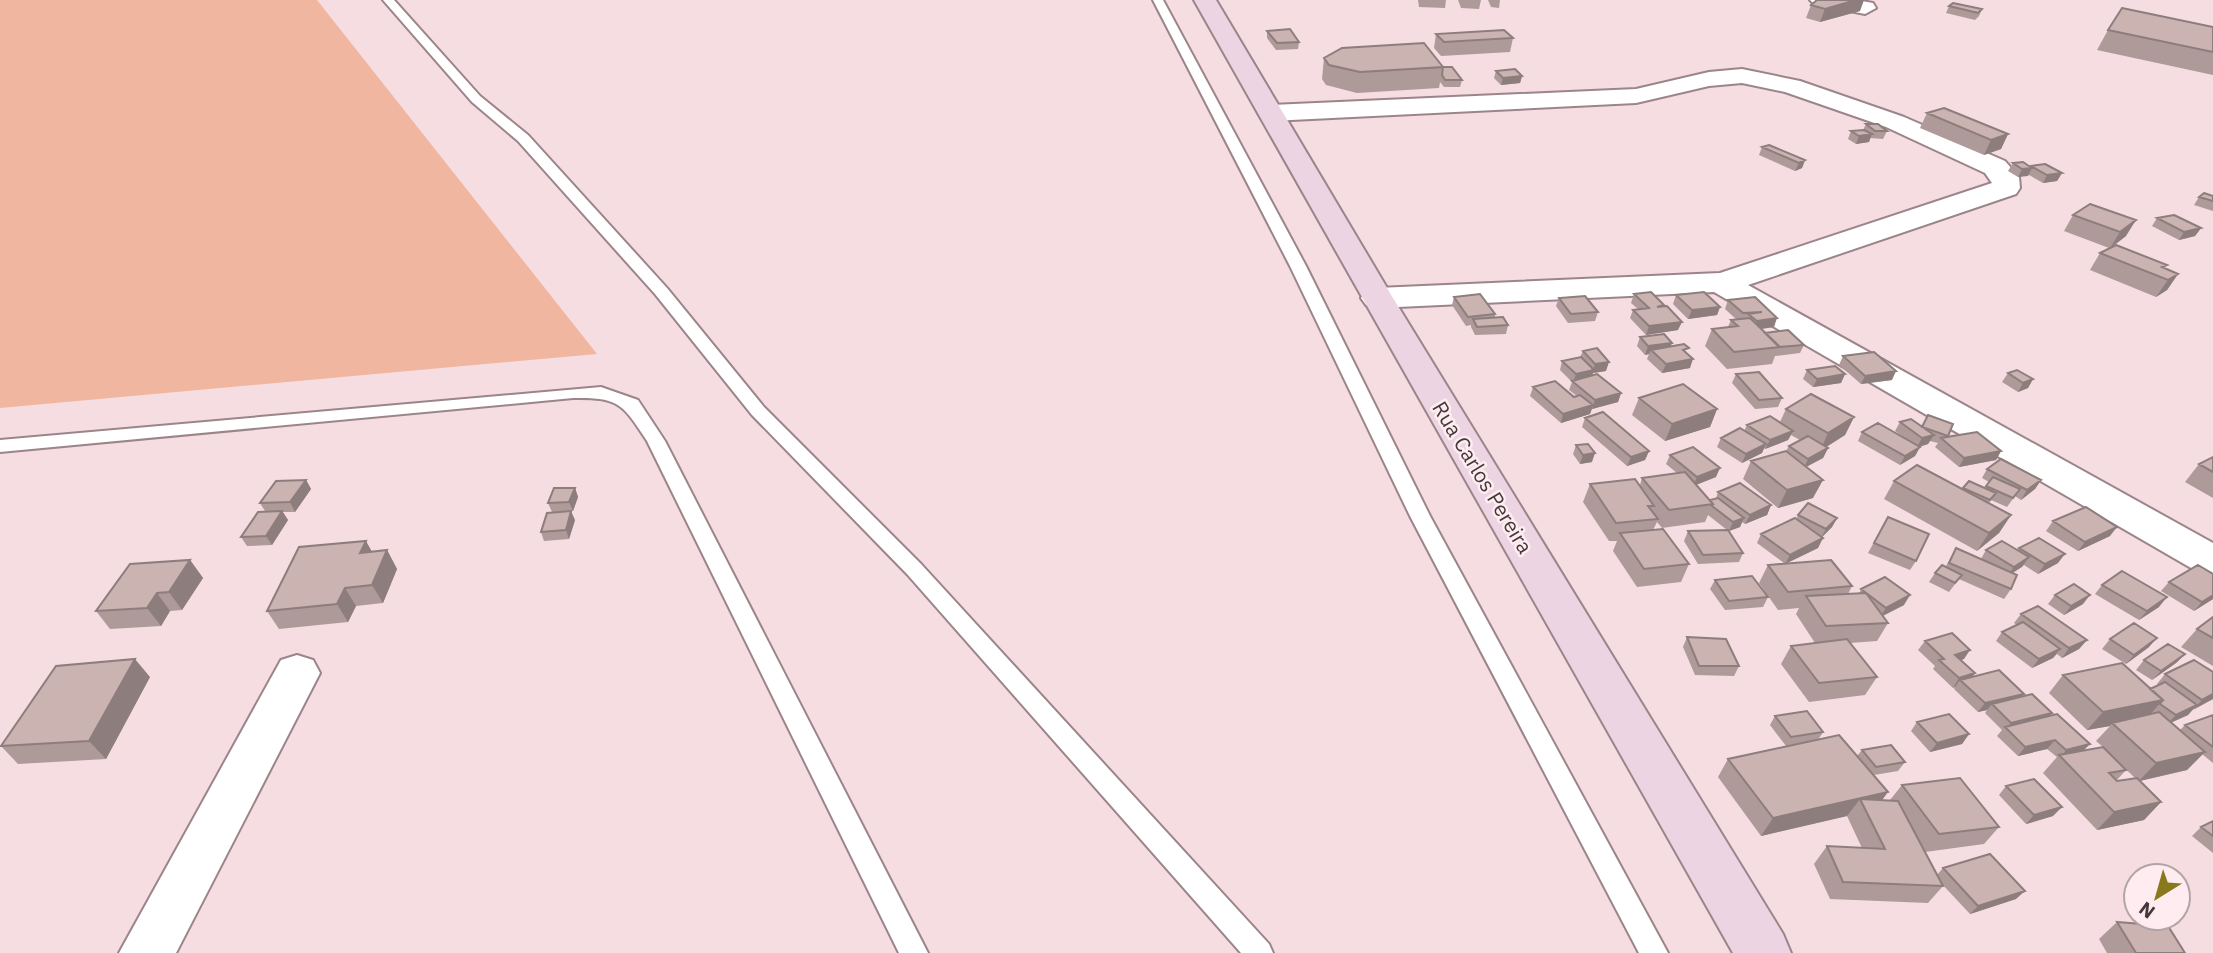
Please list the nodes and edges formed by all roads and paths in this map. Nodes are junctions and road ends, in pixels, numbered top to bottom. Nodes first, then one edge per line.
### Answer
1 (388, 0) edge
2 (1158, 0) edge
3 (1205, 0) edge
4 (1821, 0) edge
5 (1865, 8) dead end
6 (1271, 113) junction
7 (1720, 282) junction
8 (1377, 298) junction
9 (0, 446) edge
10 (2213, 562) edge
11 (297, 673) dead end
12 (147, 953) edge
13 (914, 953) edge
14 (1259, 953) edge
15 (1654, 953) edge
16 (1763, 953) edge

1 - 14 lane
2 - 15 lane
3 - 6 main road, Rua Carlos Pereira
4 - 5 street
6 - 7 street
6 - 8 main road, Rua Carlos Pereira
7 - 8 street
7 - 10 street
8 - 16 main road, Rua Carlos Pereira
9 - 13 lane
11 - 12 street

